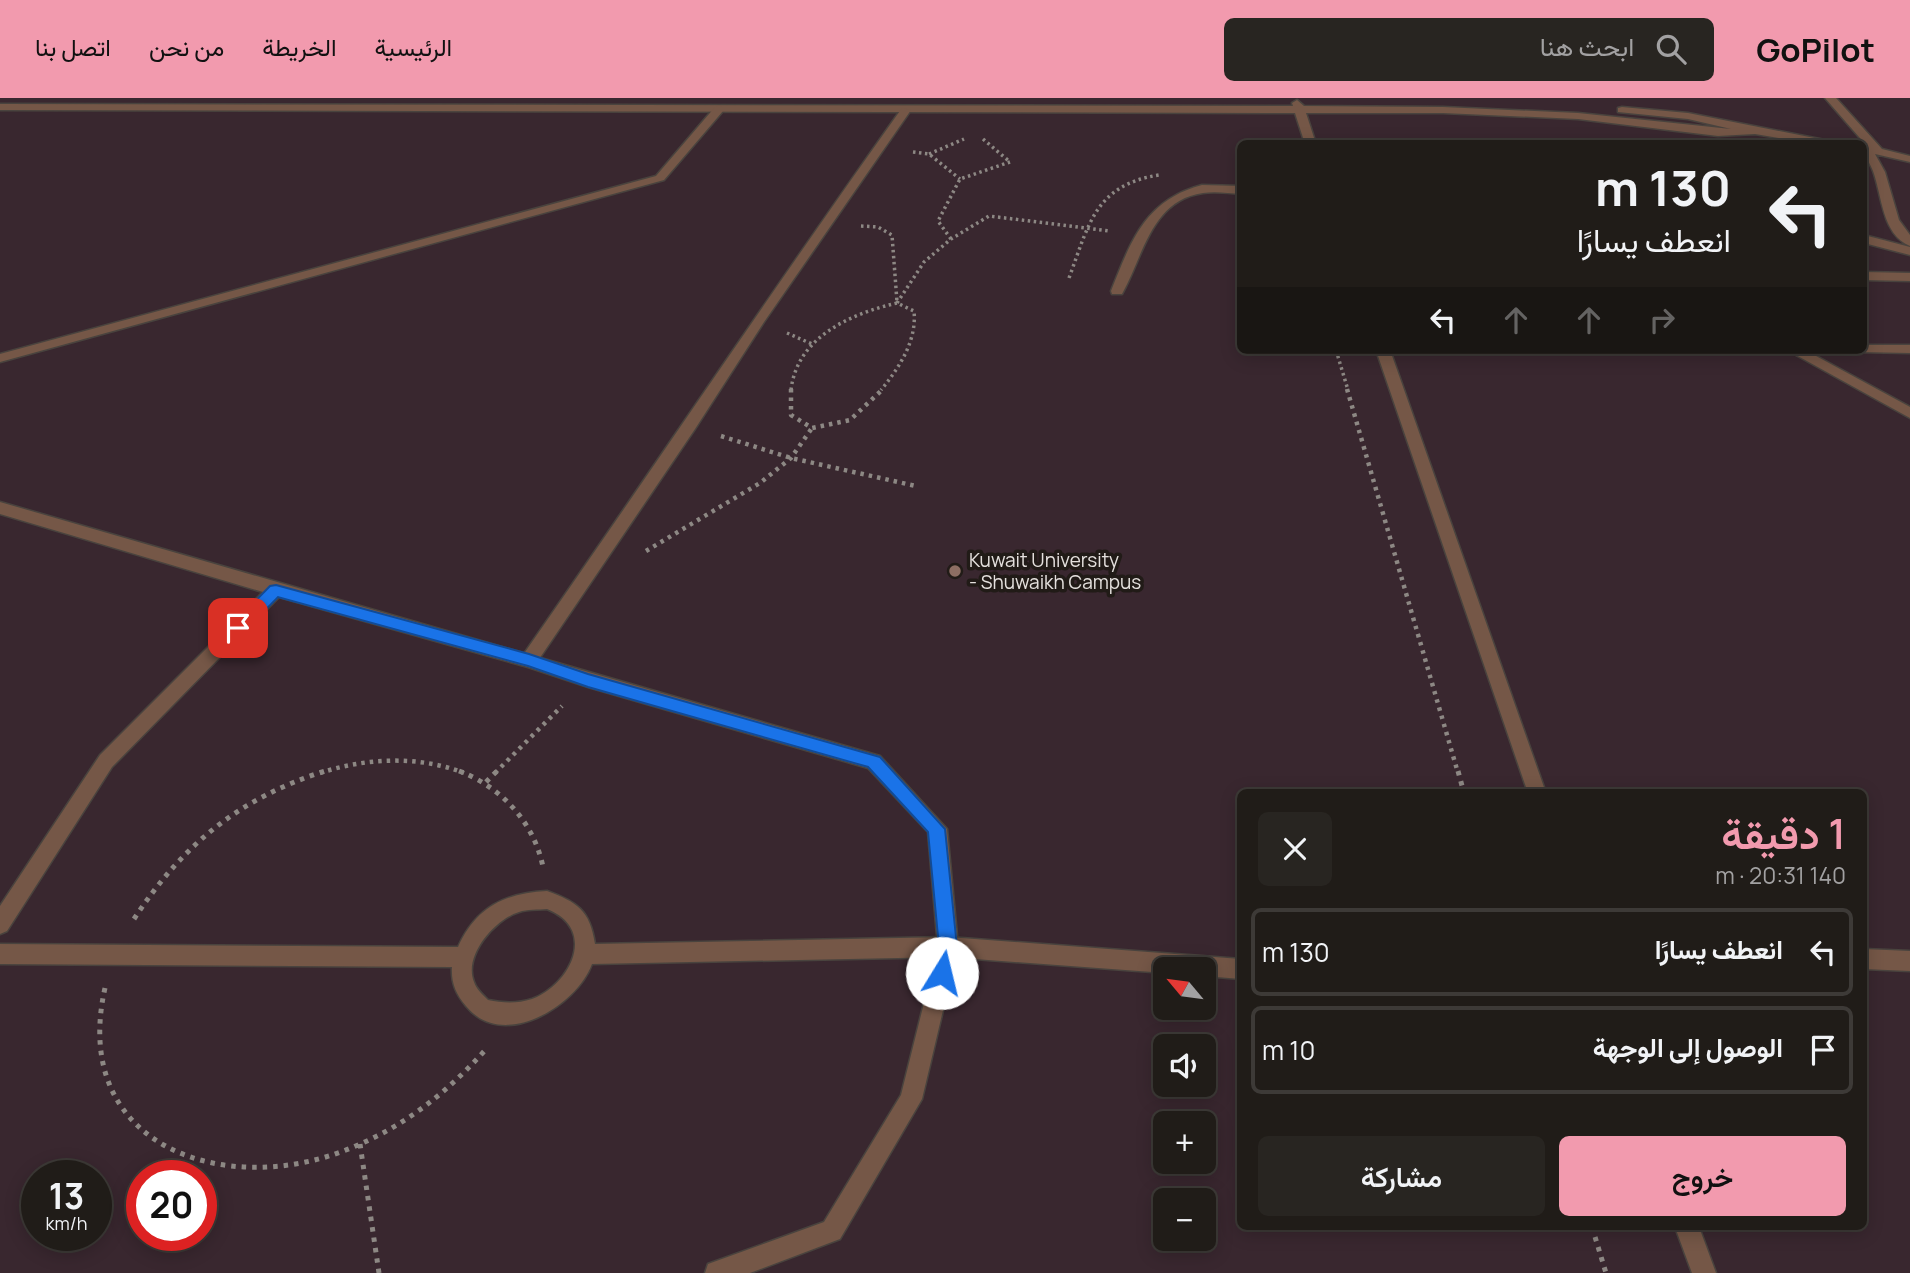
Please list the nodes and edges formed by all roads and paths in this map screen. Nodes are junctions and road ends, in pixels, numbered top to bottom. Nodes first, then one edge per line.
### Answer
1 (878, 98) edge
2 (1830, 98) edge
3 (643, 103) edge
4 (661, 103) edge
5 (1298, 106) junction
6 (0, 107) edge
7 (719, 109) junction
8 (906, 110) junction
9 (977, 133) dead end
10 (965, 139) dead end
11 (1310, 140) edge
12 (1814, 140) edge
13 (1867, 148) edge
14 (1878, 150) junction
15 (1867, 151) edge
16 (1910, 159) edge
17 (960, 179) junction
18 (1237, 190) edge
19 (828, 224) junction
20 (1141, 235) junction
21 (951, 239) junction
22 (1867, 240) edge
23 (1910, 242) edge
24 (1910, 251) edge
25 (1867, 276) edge
26 (1910, 277) edge
27 (1117, 290) dead end
28 (897, 303) junction
29 (1867, 349) edge
30 (1910, 349) edge
31 (1337, 354) edge
32 (1384, 354) edge
33 (1801, 354) edge
34 (0, 358) edge
35 (1910, 413) edge
36 (690, 426) junction
37 (812, 428) junction
38 (791, 458) junction
39 (916, 486) dead end
40 (0, 508) edge
41 (636, 558) dead end
42 (276, 590) junction
43 (529, 660) junction
44 (588, 680) junction
45 (486, 782) dead end
46 (1463, 789) edge
47 (1536, 789) edge
48 (0, 924) edge
49 (948, 947) junction
50 (0, 954) edge
51 (585, 954) junction
52 (463, 957) junction
53 (1867, 959) edge
54 (1910, 961) edge
55 (1237, 969) edge
56 (360, 1144) dead end
57 (1593, 1230) edge
58 (1689, 1230) edge
59 (379, 1273) edge
60 (718, 1273) edge
61 (1606, 1273) edge
62 (1704, 1273) edge

1 - 5 street
2 - 14 street
3 - 4 street
3 - 6 street
4 - 7 street
5 - 8 street
5 - 11 street
5 - 12 street
7 - 8 street
7 - 34 street
8 - 19 street
9 - 17 path
10 - 17 path
13 - 14 street
14 - 16 street
15 - 23 street
17 - 21 path
18 - 20 street
19 - 28 path
19 - 36 street
20 - 21 path
20 - 27 street
21 - 28 path
22 - 24 street
25 - 26 street
28 - 37 path
28 - 37 path
29 - 30 street
31 - 46 path
32 - 47 street
33 - 35 street
36 - 38 path
36 - 43 street
37 - 38 path
38 - 39 path
38 - 41 path
40 - 42 street
42 - 43 street
42 - 48 street
43 - 44 street
44 - 45 path
44 - 49 street
49 - 51 street
49 - 55 street
49 - 60 street
50 - 52 street
51 - 52 street
51 - 52 street
53 - 54 street
56 - 59 path
57 - 61 path
58 - 62 street

